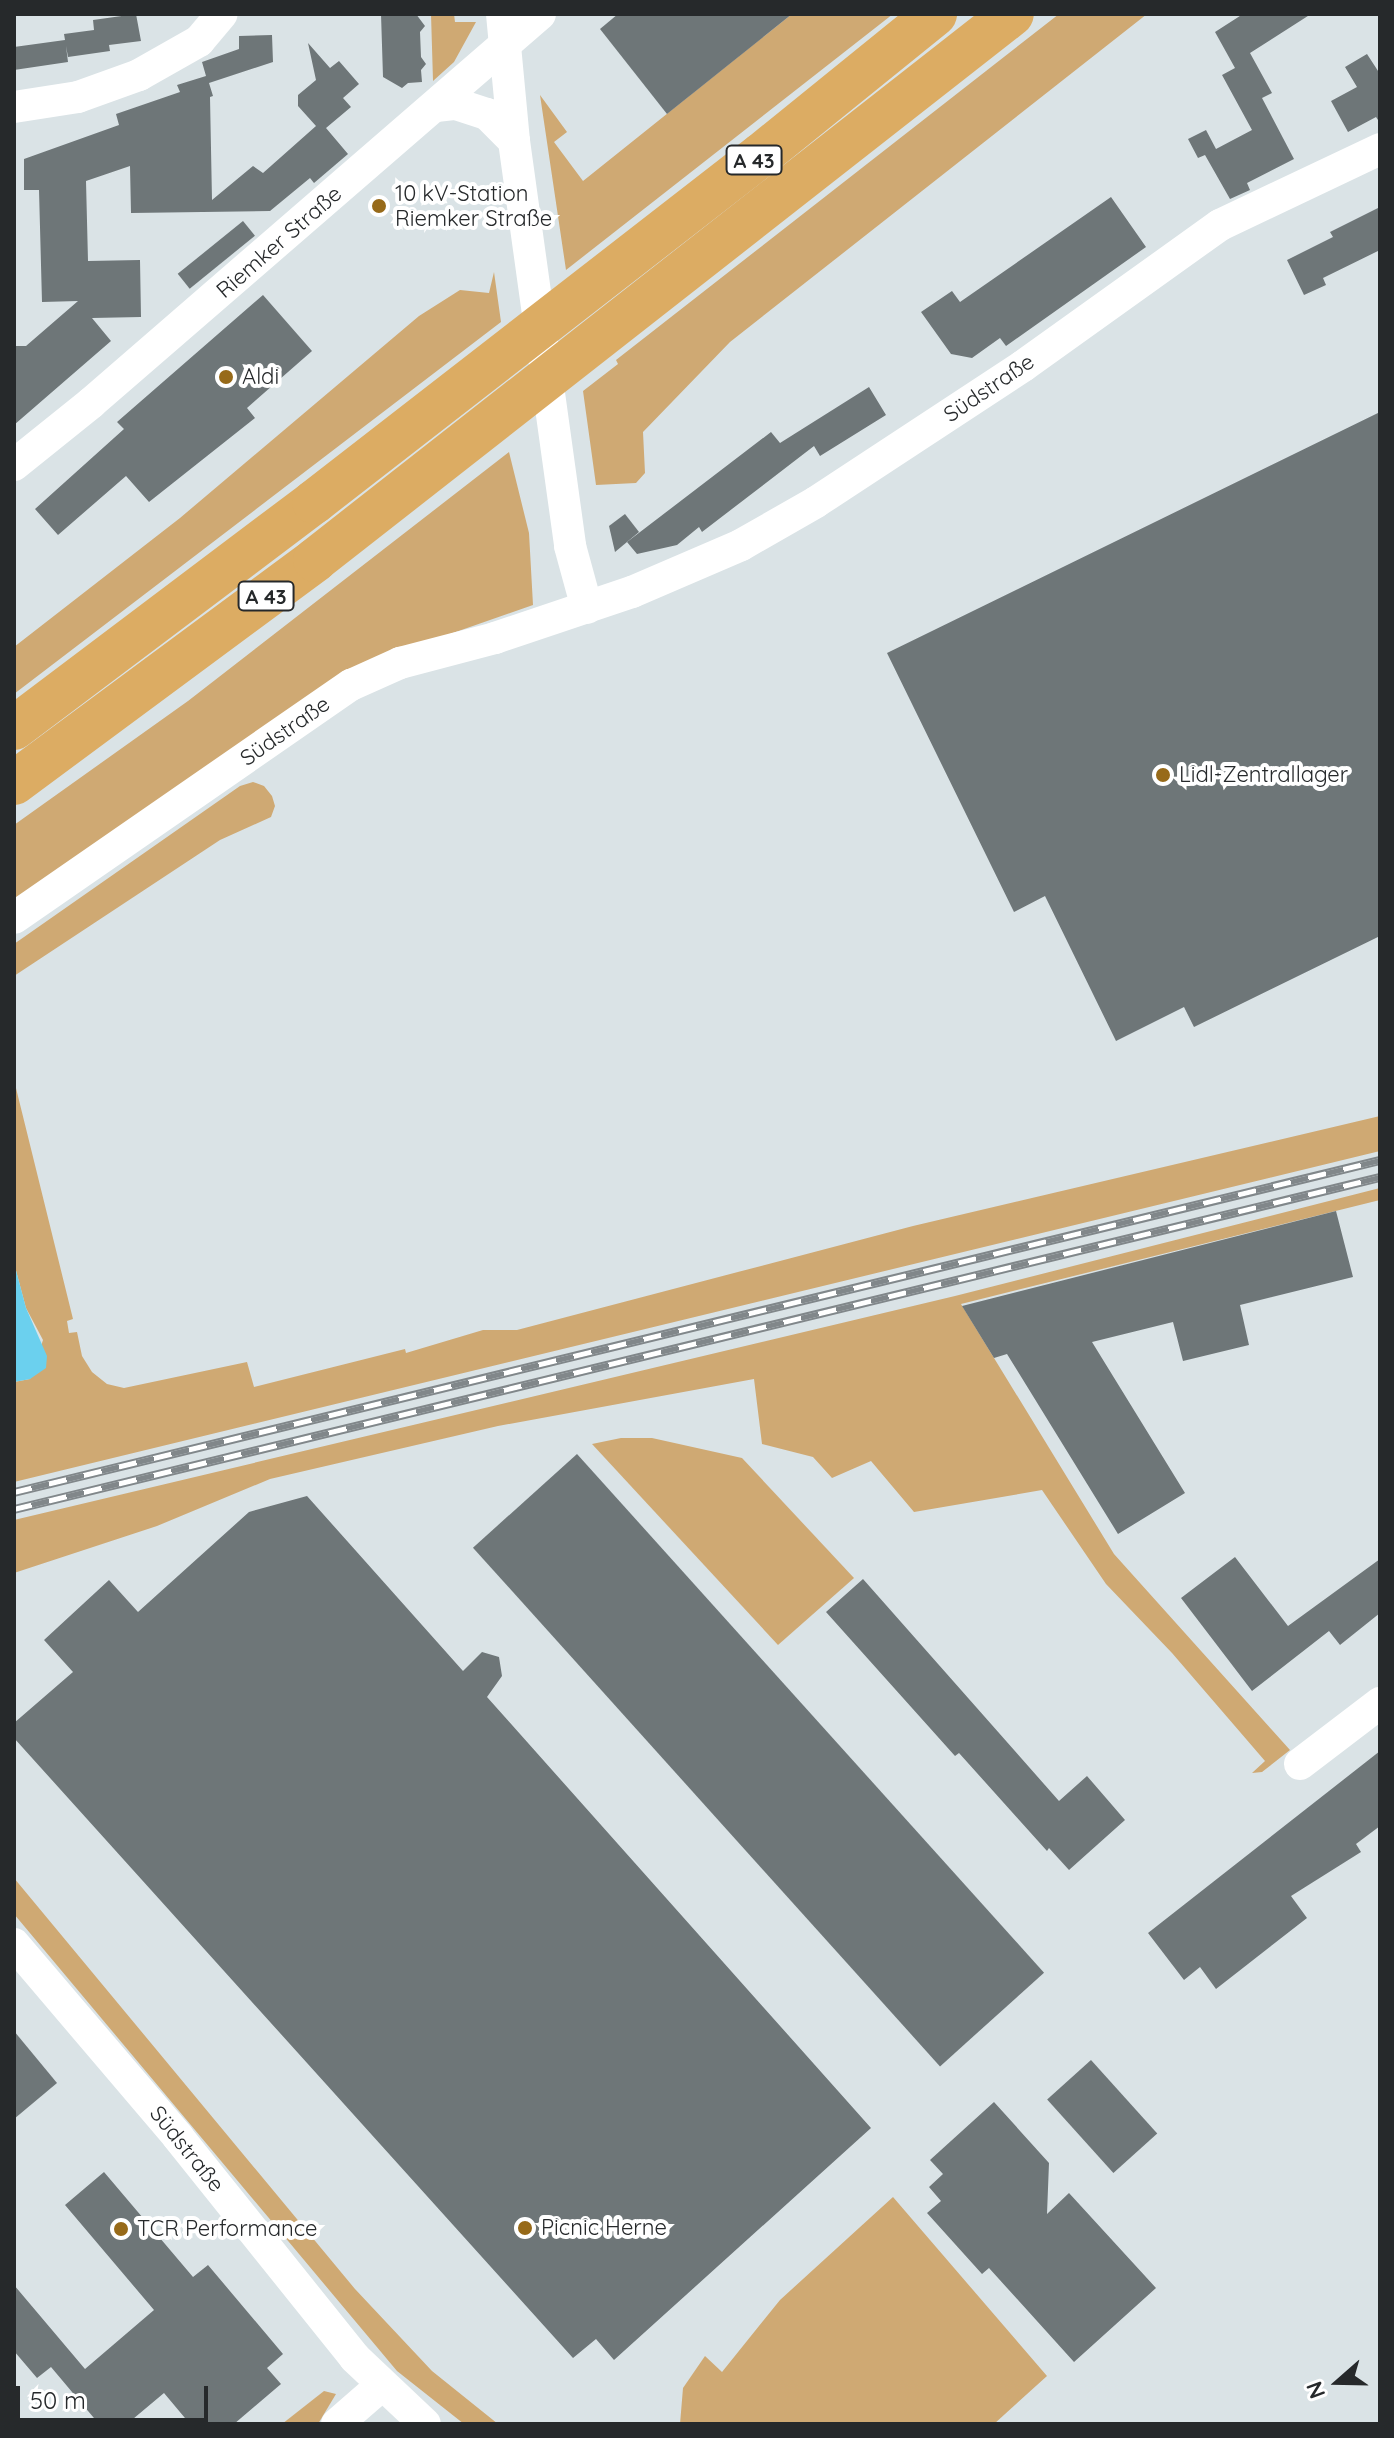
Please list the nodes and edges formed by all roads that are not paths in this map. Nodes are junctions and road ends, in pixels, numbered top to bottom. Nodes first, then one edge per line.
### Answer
1 (222, 14) edge
2 (540, 14) edge
3 (935, 14) edge
4 (1012, 14) edge
5 (503, 30) edge
6 (436, 106) junction
7 (14, 107) edge
8 (514, 141) junction
9 (1380, 149) edge
10 (14, 465) edge
11 (587, 608) junction
12 (14, 728) edge
13 (14, 783) edge
14 (14, 918) edge
15 (1380, 1703) edge
16 (1300, 1764) dead end
17 (14, 1944) edge
18 (382, 2385) junction
19 (337, 2424) edge
20 (425, 2424) edge

1 - 7 street
2 - 5 street, Riemker Straße
3 - 12 highway, A 43
4 - 13 highway, A 43
5 - 6 street, Riemker Straße
5 - 8 street
6 - 8 street
6 - 10 street, Riemker Straße
8 - 11 street
9 - 11 street, Südstraße
11 - 14 street, Südstraße
15 - 16 street
17 - 18 street, Südstraße
18 - 19 street
18 - 20 street, Südstraße

